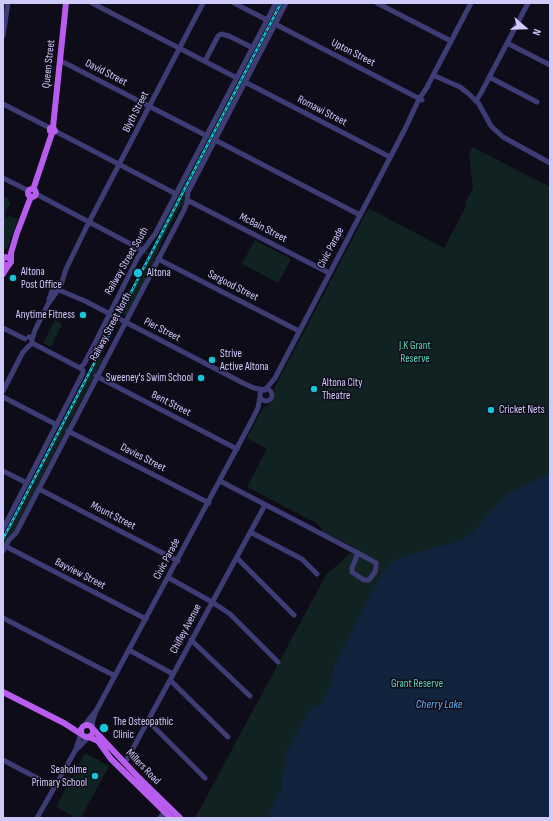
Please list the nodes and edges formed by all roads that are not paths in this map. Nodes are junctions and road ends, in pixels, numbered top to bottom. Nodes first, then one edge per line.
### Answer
1 (8, 3) edge
2 (66, 3) edge
3 (92, 3) edge
4 (204, 3) edge
5 (234, 3) edge
6 (276, 3) edge
7 (286, 3) edge
8 (377, 3) edge
9 (471, 3) edge
10 (528, 3) edge
11 (267, 20) junction
12 (275, 24) junction
13 (3, 36) edge
14 (451, 41) junction
15 (507, 43) junction
16 (252, 48) junction
17 (180, 49) junction
18 (60, 61) junction
19 (205, 61) junction
20 (550, 66) edge
21 (434, 74) junction
22 (489, 77) junction
23 (237, 78) junction
24 (245, 82) junction
25 (420, 99) junction
26 (475, 99) junction
27 (537, 102) dead end
28 (3, 104) edge
29 (150, 107) junction
30 (53, 130) junction
31 (207, 136) junction
32 (215, 140) junction
33 (390, 157) junction
34 (550, 162) edge
35 (120, 165) junction
36 (3, 178) edge
37 (32, 194) junction
38 (176, 194) junction
39 (187, 201) junction
40 (360, 215) junction
41 (90, 222) junction
42 (142, 250) junction
43 (6, 258) edge
44 (158, 259) junction
45 (6, 265) edge
46 (329, 273) junction
47 (3, 274) edge
48 (58, 287) junction
49 (109, 314) junction
50 (125, 322) junction
51 (3, 328) edge
52 (299, 331) junction
53 (29, 341) junction
54 (80, 368) junction
55 (96, 376) junction
56 (275, 378) junction
57 (242, 383) junction
58 (265, 390) junction
59 (3, 391) edge
60 (271, 394) junction
61 (260, 396) junction
62 (3, 397) edge
63 (267, 401) junction
64 (255, 415) junction
65 (57, 425) junction
66 (68, 431) junction
67 (237, 449) junction
68 (3, 471) edge
69 (220, 481) junction
70 (27, 483) junction
71 (38, 489) junction
72 (209, 503) junction
73 (265, 505) junction
74 (3, 529) edge
75 (250, 532) junction
76 (4, 549) edge
77 (358, 553) junction
78 (236, 558) junction
79 (178, 561) junction
80 (317, 574) dead end
81 (168, 578) junction
82 (212, 602) junction
83 (294, 615) dead end
84 (3, 618) edge
85 (146, 619) junction
86 (191, 640) junction
87 (129, 650) junction
88 (278, 662) dead end
89 (173, 674) junction
90 (115, 676) junction
91 (170, 680) junction
92 (3, 692) edge
93 (250, 696) dead end
94 (96, 711) junction
95 (148, 721) junction
96 (64, 723) junction
97 (85, 726) junction
98 (93, 729) junction
99 (81, 734) junction
100 (228, 737) dead end
101 (88, 738) junction
102 (75, 751) junction
103 (3, 760) edge
104 (125, 763) junction
105 (205, 778) dead end
106 (54, 787) junction
107 (165, 811) junction
108 (37, 818) edge
109 (160, 818) edge
110 (171, 818) edge
111 (180, 818) edge

1 - 13 street
2 - 18 main road, Queen Street
3 - 17 street
4 - 17 street, Blyth Street
5 - 11 street
6 - 11 street, Railway Street South
7 - 12 street, Railway Street North
8 - 14 street
9 - 14 street, Civic Parade
10 - 15 street
11 - 16 street, Railway Street South
12 - 24 street, Railway Street North
12 - 25 street, Upton Street
14 - 21 street, Civic Parade
15 - 20 street
15 - 22 street
16 - 19 street
16 - 23 street, Railway Street South
17 - 19 street
17 - 29 street, Blyth Street
18 - 29 street, David Street
18 - 30 main road, Queen Street
19 - 23 street
21 - 25 street, Civic Parade
21 - 26 street
22 - 26 street
22 - 27 street
23 - 31 street, Railway Street South
24 - 32 street, Railway Street North
24 - 33 street, Romawi Street
25 - 33 street, Civic Parade
26 - 34 street
28 - 30 street
29 - 31 street, David Street
29 - 35 street, Blyth Street
30 - 35 street
30 - 37 main road, Queen Street
31 - 38 street, Railway Street South
32 - 39 street, Railway Street North
32 - 40 street
33 - 40 street, Civic Parade
35 - 38 street
35 - 41 street, Blyth Street
36 - 37 street
37 - 41 street
37 - 43 main road, Queen Street
38 - 42 street, Railway Street South
39 - 44 street, Railway Street North
39 - 46 street, McBain Street
40 - 46 street, Civic Parade
41 - 42 street
41 - 48 street, Blyth Street
42 - 49 street, Railway Street South
43 - 45 main road, Queen Street
44 - 50 street, Railway Street North
44 - 52 street, Sargood Street
45 - 47 main road
46 - 52 street, Civic Parade
48 - 49 street, Pier Street
48 - 53 street, Blyth Street
49 - 50 street, Pier Street
49 - 54 street, Railway Street South
50 - 55 street, Railway Street North
50 - 57 street, Pier Street
51 - 53 street
52 - 56 street, Civic Parade
53 - 54 street
53 - 59 street, Blyth Street
54 - 65 street, Railway Street South
55 - 66 street, Railway Street North
55 - 67 street, Bent Street
56 - 58 street, Civic Parade
56 - 60 street, Civic Parade
57 - 58 street, Pier Street
57 - 61 street, Pier Street
58 - 60 street
58 - 61 street
60 - 63 street
61 - 63 street
61 - 64 street, Civic Parade
62 - 65 street
63 - 64 street, Civic Parade
64 - 67 street, Civic Parade
65 - 70 street, Railway Street South
66 - 71 street, Railway Street North
66 - 72 street, Davies Street
67 - 69 street, Civic Parade
68 - 70 street
69 - 72 street, Civic Parade
69 - 73 street
70 - 74 street, Railway Street South
71 - 76 street, Railway Street North
71 - 79 street, Mount Street
72 - 79 street, Civic Parade
73 - 75 street, Chifley Avenue
73 - 77 street
75 - 78 street, Chifley Avenue
75 - 80 street
76 - 85 street, Bayview Street
77 - 77 street
78 - 82 street, Chifley Avenue
78 - 83 street
79 - 81 street, Civic Parade
81 - 82 street
81 - 85 street, Civic Parade
82 - 86 street, Chifley Avenue
82 - 88 street
84 - 90 street
85 - 87 street, Civic Parade
86 - 89 street, Chifley Avenue
86 - 93 street
87 - 89 street
87 - 90 street, Civic Parade
89 - 91 street, Chifley Avenue
90 - 94 street, Civic Parade
91 - 95 street, Chifley Avenue
91 - 100 street
92 - 96 main road
94 - 97 street, Civic Parade
94 - 98 street, Civic Parade
95 - 104 street, Chifley Avenue
95 - 105 street
96 - 97 main road
96 - 99 main road
97 - 98 main road
97 - 99 main road
98 - 101 main road
98 - 104 main road, Millers Road
99 - 101 main road
99 - 102 street
101 - 102 street
101 - 107 main road, Millers Road
102 - 106 street
103 - 106 street
104 - 111 main road, Millers Road
106 - 108 street
107 - 109 street
107 - 110 main road, Millers Road

